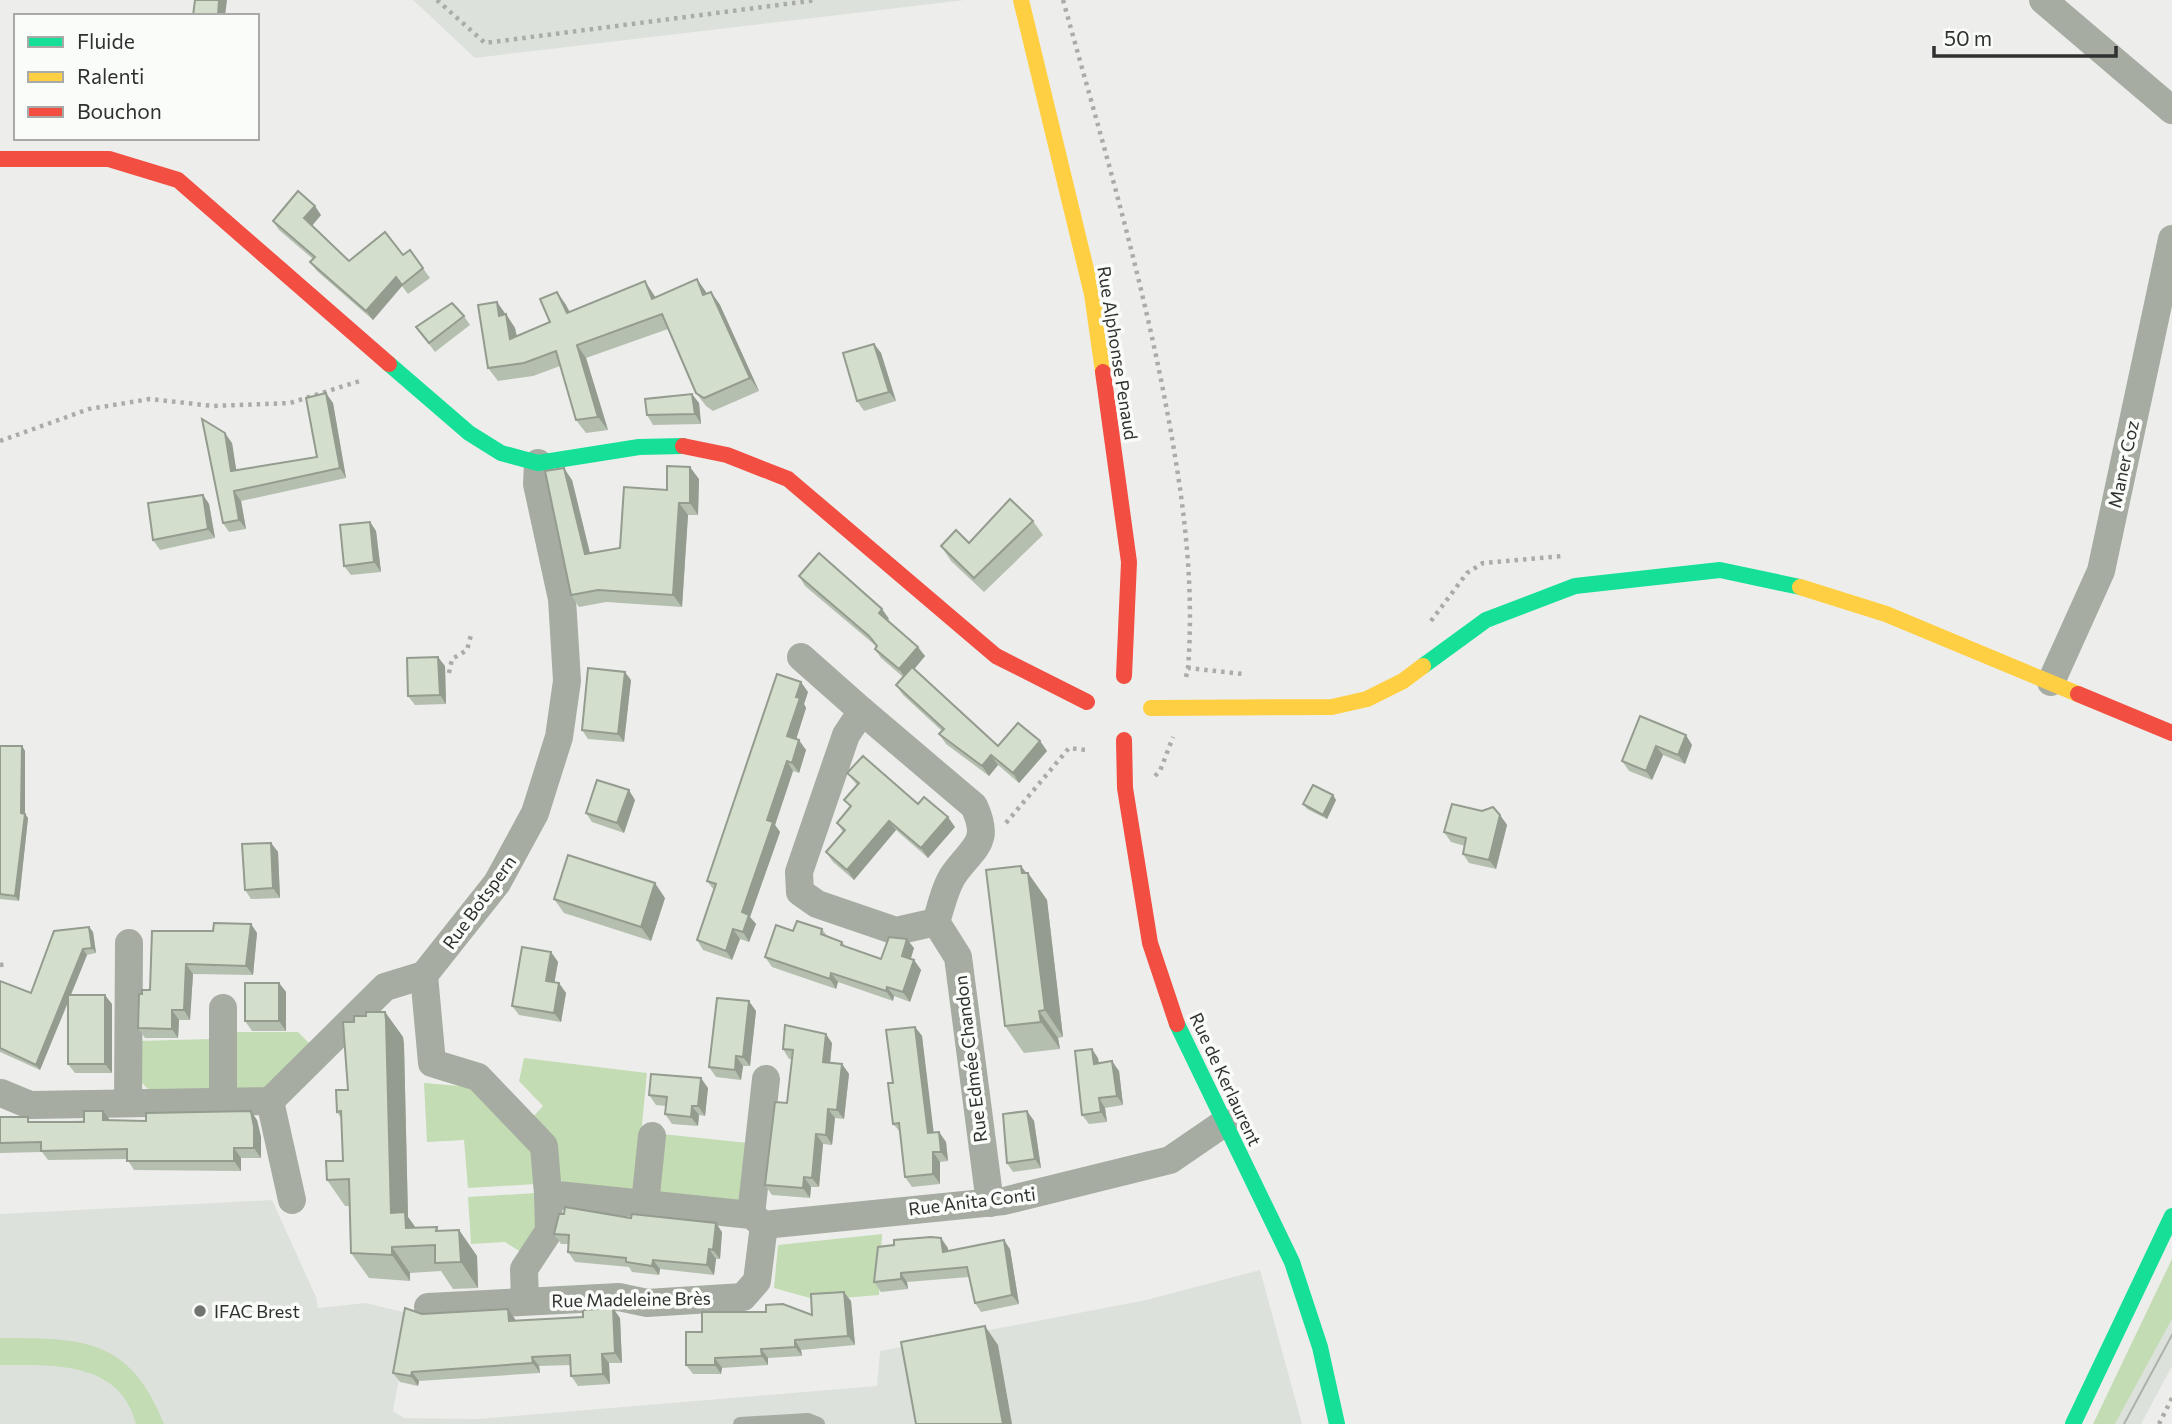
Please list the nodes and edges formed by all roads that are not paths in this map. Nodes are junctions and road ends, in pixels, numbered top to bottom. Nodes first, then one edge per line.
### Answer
1 (1021, 0) edge
2 (2043, 0) edge
3 (2172, 110) edge
4 (0, 159) edge
5 (2172, 239) edge
6 (538, 463) junction
7 (801, 657) dead end
8 (1124, 676) junction
9 (2051, 682) junction
10 (1087, 702) junction
11 (1151, 708) junction
12 (862, 711) junction
13 (1090, 722) dead end
14 (2172, 733) edge
15 (1104, 736) dead end
16 (1124, 740) junction
17 (936, 922) junction
18 (129, 943) dead end
19 (424, 975) junction
20 (223, 1008) dead end
21 (766, 1079) dead end
22 (1, 1093) edge
23 (270, 1101) junction
24 (223, 1102) junction
25 (128, 1103) junction
26 (1224, 1123) junction
27 (652, 1136) dead end
28 (548, 1194) junction
29 (292, 1200) dead end
30 (990, 1203) junction
31 (645, 1204) junction
32 (2172, 1216) edge
33 (758, 1220) junction
34 (2172, 1246) edge
35 (525, 1301) junction
36 (428, 1307) dead end
37 (740, 1424) edge
38 (818, 1424) edge
39 (1337, 1424) edge
40 (2073, 1424) edge
41 (2088, 1424) edge

1 - 8 street, Rue Alphonse Penaud
2 - 3 street
4 - 6 street
5 - 9 street, Maner Coz
6 - 10 street
6 - 19 street, Rue Botspern
7 - 12 street
8 - 10 street
8 - 11 street
9 - 11 street
9 - 14 street
10 - 13 street
11 - 16 street
12 - 17 street
12 - 17 street
15 - 16 street
16 - 26 street, Rue de Kerlaurent
17 - 30 street, Rue Edmée Chandon
18 - 25 street
19 - 23 street
19 - 28 street
20 - 24 street
21 - 33 street
22 - 25 street
23 - 24 street
23 - 29 street
24 - 25 street
26 - 30 street, Rue Anita Conti
26 - 39 street, Rue de Kerlaurent
27 - 31 street
28 - 31 street, Rue Anita Conti
28 - 35 street
30 - 33 street, Rue Anita Conti
31 - 33 street, Rue Anita Conti
32 - 40 street
33 - 35 street, Rue Madeleine Brès
34 - 41 street
35 - 36 street, Rue Madeleine Brès
37 - 38 lane

